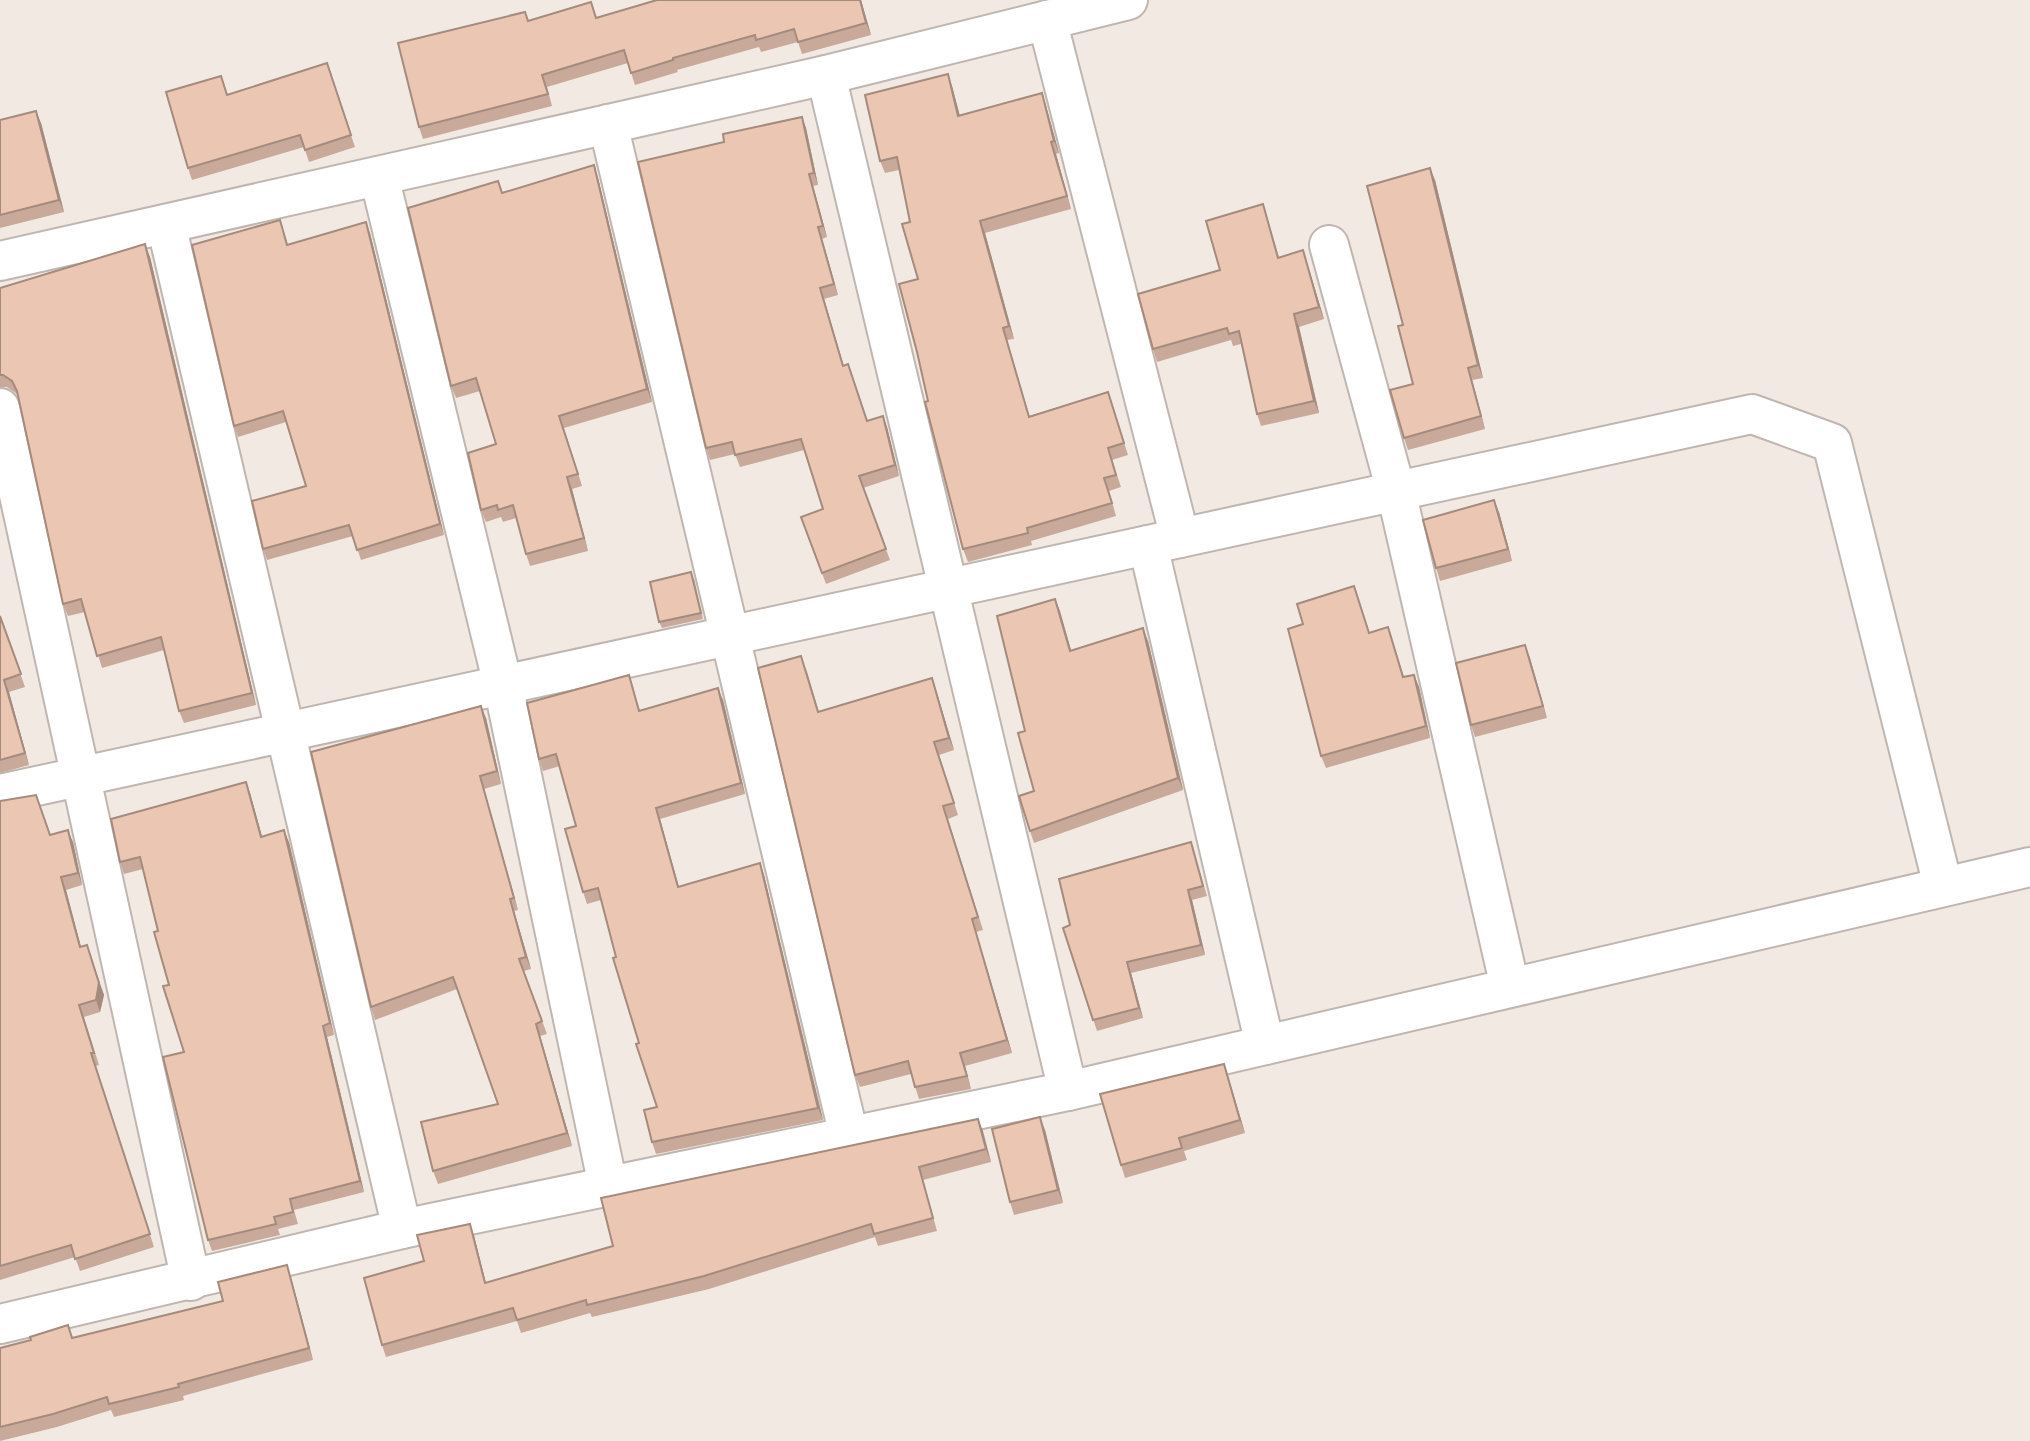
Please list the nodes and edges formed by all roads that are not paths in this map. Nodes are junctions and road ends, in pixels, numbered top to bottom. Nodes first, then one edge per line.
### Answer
1 (1128, 0) edge
2 (1047, 20) junction
3 (826, 75) junction
4 (608, 124) junction
5 (379, 176) junction
6 (166, 224) junction
7 (1329, 245) dead end
8 (0, 261) edge
9 (0, 408) edge
10 (1396, 491) junction
11 (1164, 542) junction
12 (949, 589) junction
13 (730, 636) junction
14 (503, 685) junction
15 (284, 732) junction
16 (82, 775) junction
17 (0, 794) edge
18 (2030, 867) edge
19 (1943, 886) junction
20 (1510, 987) junction
21 (1265, 1045) junction
22 (1068, 1091) junction
23 (849, 1136) junction
24 (608, 1186) junction
25 (402, 1229) junction
26 (191, 1281) junction
27 (0, 1324) edge

1 - 2 street
2 - 3 street
2 - 11 street
3 - 4 street
3 - 12 street
4 - 5 street
4 - 13 street
5 - 6 street
5 - 14 street
6 - 8 street
6 - 15 street
7 - 10 street
9 - 16 street
10 - 11 street
10 - 19 street
10 - 20 street
11 - 12 street
11 - 21 street
12 - 13 street
12 - 22 street
13 - 14 street
13 - 23 street
14 - 15 street
14 - 24 street
15 - 16 street
15 - 25 street
16 - 17 street
16 - 26 street
18 - 19 street
19 - 20 street
20 - 21 street
21 - 22 street
22 - 23 street
23 - 24 street
24 - 25 street
25 - 26 street
26 - 27 street

